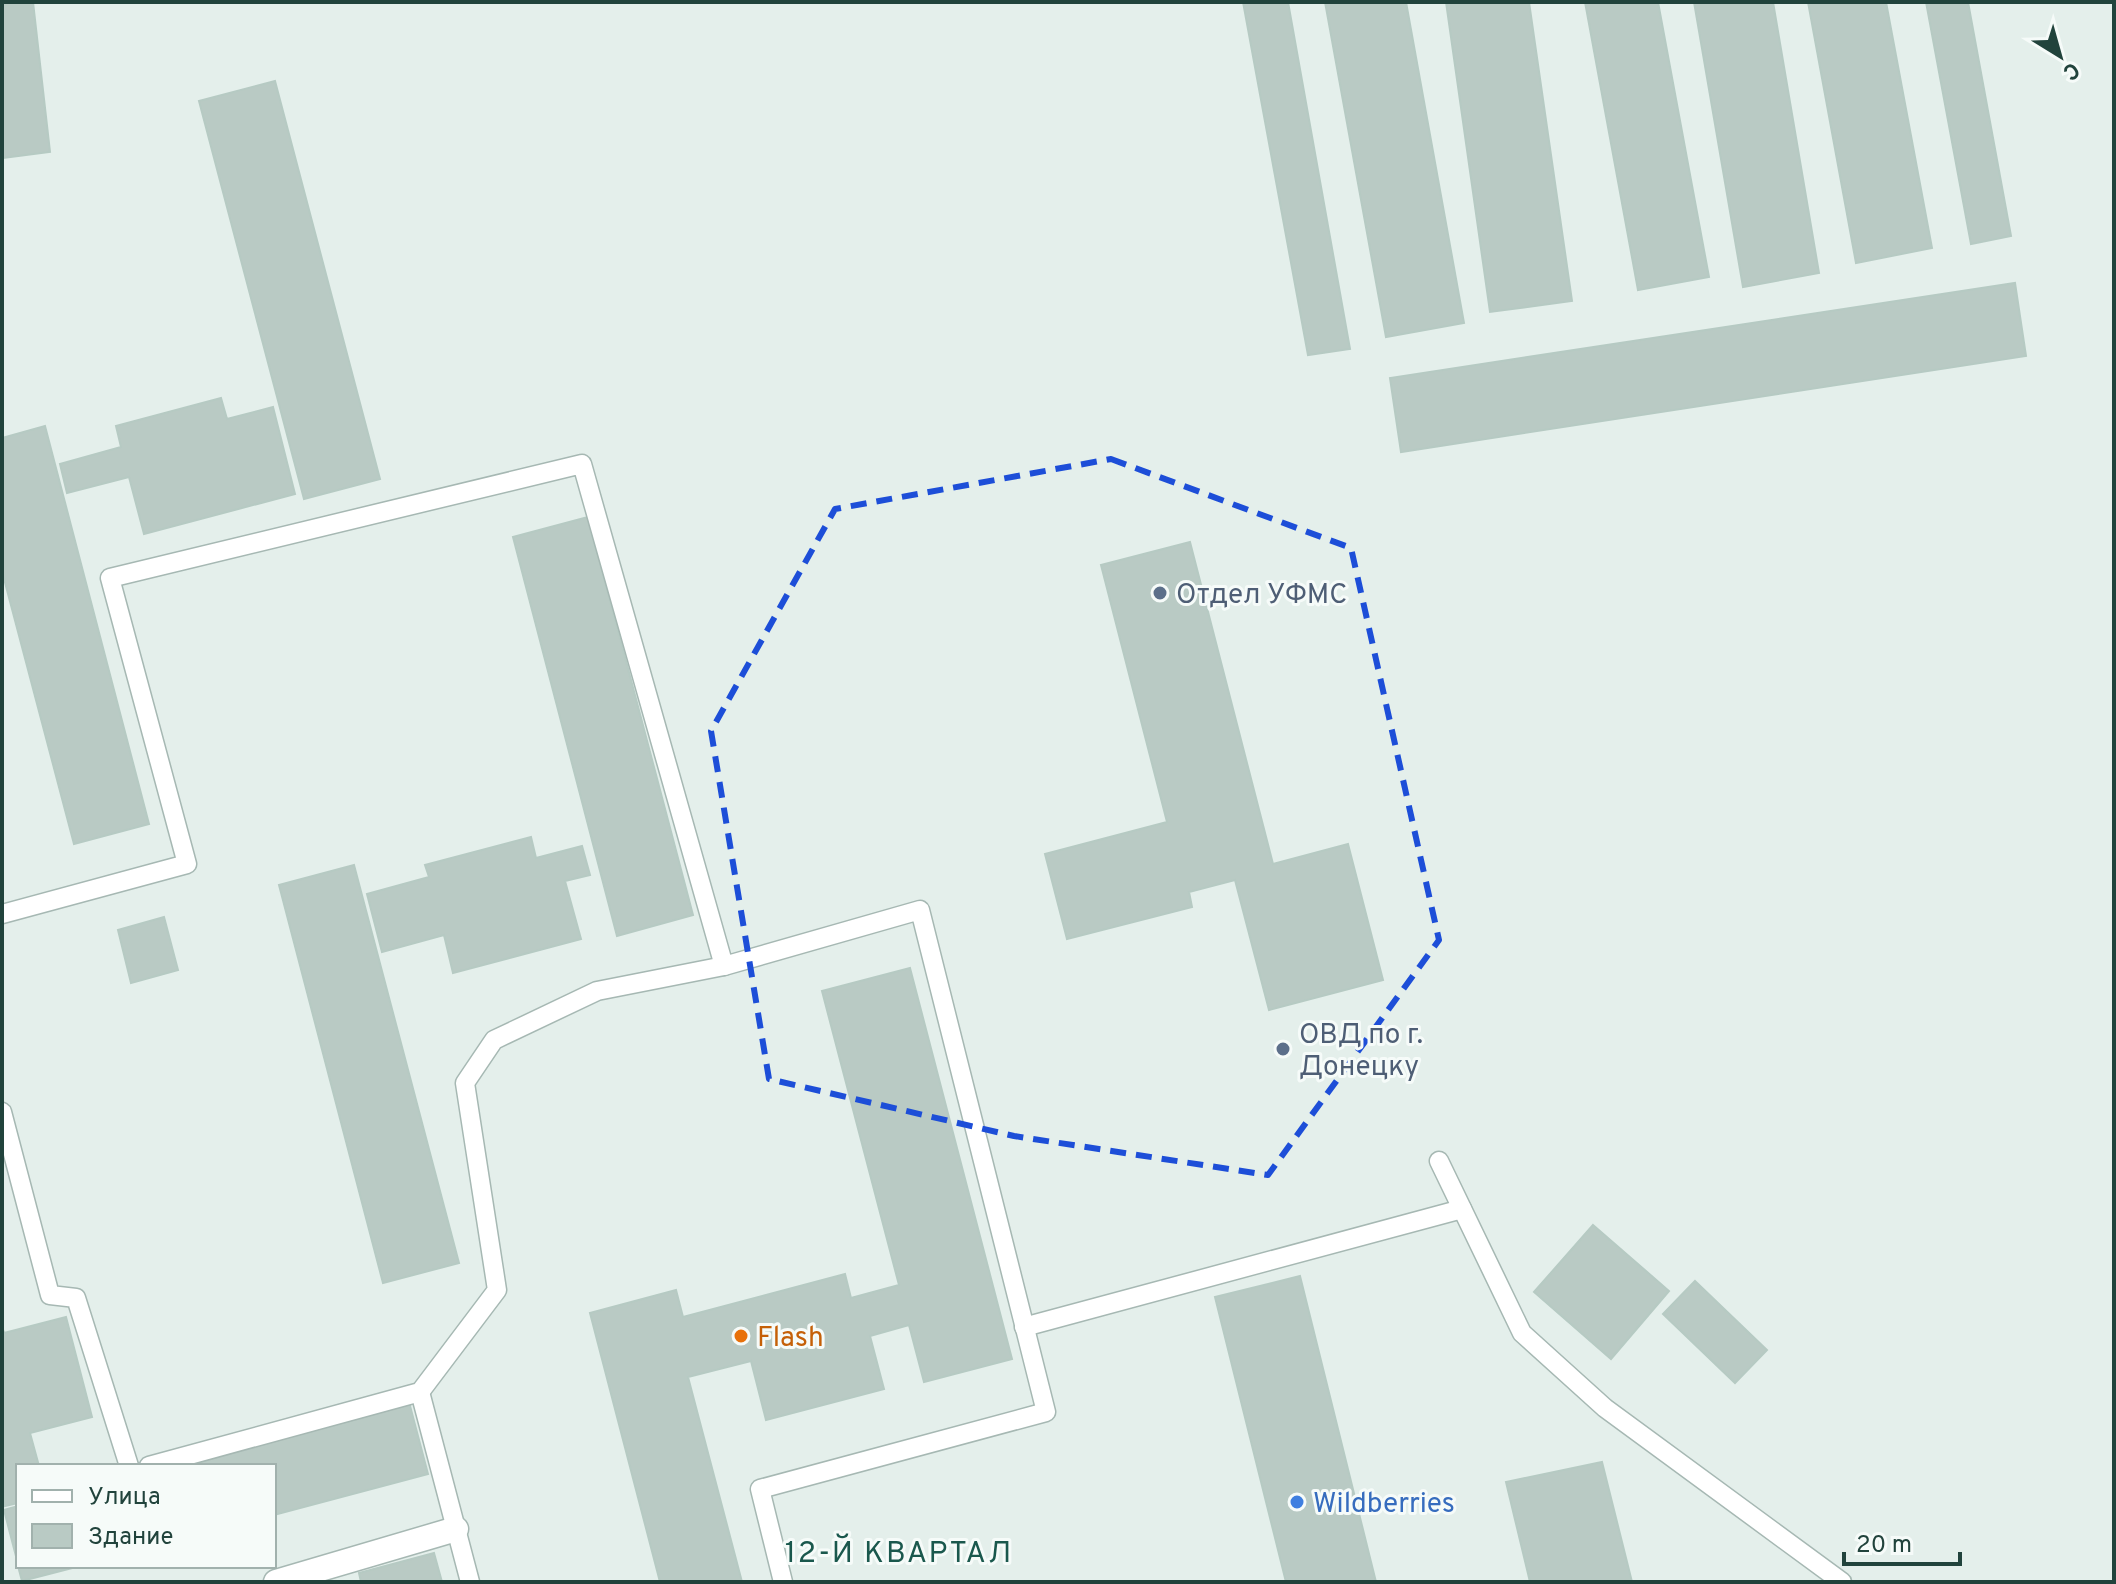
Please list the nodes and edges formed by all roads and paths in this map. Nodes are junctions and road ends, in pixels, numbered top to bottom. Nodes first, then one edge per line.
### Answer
1 (2, 914) edge
2 (724, 966) junction
3 (2, 1112) edge
4 (1439, 1161) dead end
5 (1462, 1209) junction
6 (1024, 1327) junction
7 (420, 1392) junction
8 (128, 1464) edge
9 (156, 1464) edge
10 (456, 1529) junction
11 (276, 1582) edge
12 (470, 1582) edge
13 (783, 1582) edge
14 (1842, 1582) edge

1 - 2 lane
2 - 6 lane
2 - 7 lane
3 - 8 lane
4 - 5 lane
5 - 6 lane
5 - 14 lane
6 - 13 lane
7 - 9 lane
7 - 10 lane
10 - 11 street
10 - 12 lane

